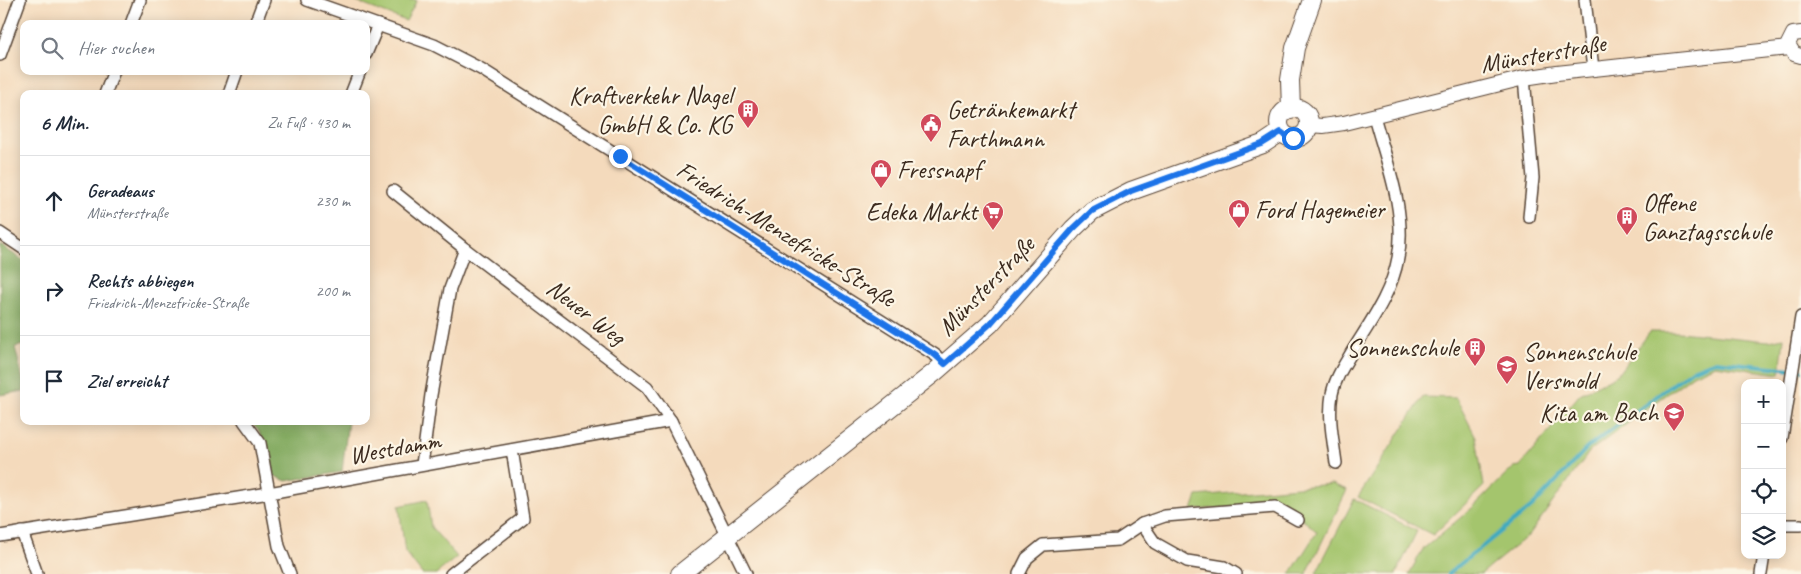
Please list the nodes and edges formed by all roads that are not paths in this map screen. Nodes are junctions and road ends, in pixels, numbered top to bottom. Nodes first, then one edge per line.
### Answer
1 (20, 0) edge
2 (140, 0) edge
3 (264, 0) edge
4 (307, 0) edge
5 (1312, 0) edge
6 (1585, 0) edge
7 (132, 20) edge
8 (256, 20) edge
9 (364, 20) edge
10 (370, 22) edge
11 (378, 25) junction
12 (1801, 33) edge
13 (370, 44) edge
14 (1797, 53) edge
15 (0, 55) edge
16 (1801, 64) edge
17 (1593, 69) junction
18 (112, 75) edge
19 (236, 75) edge
20 (358, 75) edge
21 (1524, 78) junction
22 (107, 90) edge
23 (230, 90) edge
24 (353, 90) edge
25 (1291, 108) junction
26 (1374, 116) junction
27 (1308, 125) junction
28 (1281, 132) junction
29 (393, 191) dead end
30 (1529, 217) dead end
31 (0, 233) edge
32 (20, 246) edge
33 (465, 249) junction
34 (1801, 317) edge
35 (1798, 350) edge
36 (945, 364) junction
37 (671, 421) junction
38 (1784, 424) edge
39 (247, 425) edge
40 (512, 450) junction
41 (1336, 463) dead end
42 (422, 466) junction
43 (269, 492) junction
44 (1298, 520) dead end
45 (1142, 524) junction
46 (1786, 525) edge
47 (1801, 525) edge
48 (22, 532) junction
49 (728, 535) junction
50 (0, 536) edge
51 (1763, 559) edge
52 (38, 574) edge
53 (290, 574) edge
54 (451, 574) edge
55 (680, 574) edge
56 (746, 574) edge
57 (1019, 574) edge
58 (1236, 574) edge
59 (1761, 574) edge

1 - 15 street
2 - 7 street
3 - 8 street
4 - 9 street, Friedrich-Menzefricke-Straße
5 - 25 main road
6 - 17 street
10 - 11 street, Friedrich-Menzefricke-Straße
11 - 13 street
11 - 36 street, Friedrich-Menzefricke-Straße
12 - 14 street
14 - 16 street
14 - 17 street, Münsterstraße
17 - 21 street, Münsterstraße
18 - 22 street
19 - 23 street
20 - 24 street
21 - 26 street, Münsterstraße
21 - 30 street
25 - 27 main road
25 - 28 main road
26 - 27 street, Münsterstraße
26 - 41 street
27 - 28 main road
28 - 36 main road, Münsterstraße
29 - 33 street, Neuer Weg
31 - 32 street
33 - 37 street, Neuer Weg
33 - 42 street
34 - 35 street
35 - 38 street
36 - 49 main road, Münsterstraße
37 - 40 street, Westdamm
37 - 49 street
39 - 43 street
40 - 42 street, Westdamm
40 - 54 street
42 - 43 street, Westdamm
43 - 48 street, Westdamm
43 - 53 street
44 - 45 street
45 - 57 street
45 - 58 street
46 - 47 street
48 - 50 street, Westdamm
48 - 52 street
49 - 55 main road, Münsterstraße
49 - 56 street
51 - 59 street

